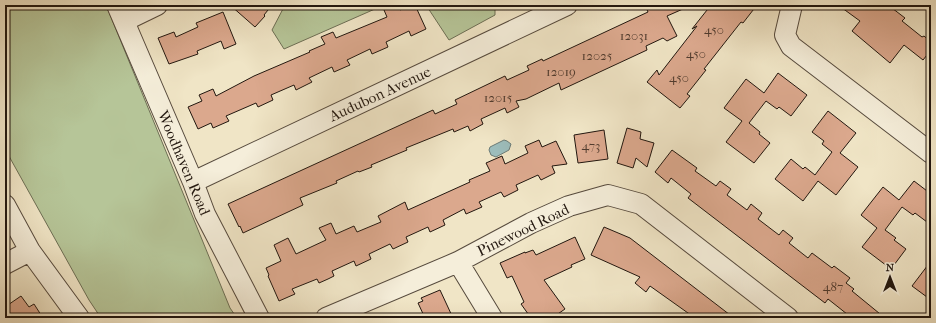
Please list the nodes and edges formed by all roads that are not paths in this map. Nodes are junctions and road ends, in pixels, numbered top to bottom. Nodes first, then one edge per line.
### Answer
1 (157, 5) edge
2 (568, 5) edge
3 (792, 5) edge
4 (120, 13) edge
5 (931, 153) edge
6 (192, 182) junction
7 (5, 205) edge
8 (30, 251) junction
9 (458, 262) junction
10 (5, 264) edge
11 (79, 318) edge
12 (259, 318) edge
13 (326, 318) edge
14 (492, 318) edge
15 (788, 318) edge

1 - 4 street
2 - 6 street, Audubon Avenue
3 - 5 street
4 - 6 street, Woodhaven Road
6 - 12 street, Woodhaven Road
7 - 8 street
8 - 10 street
8 - 11 street
9 - 13 street, Pinewood Road
9 - 14 street
9 - 15 street, Pinewood Road

